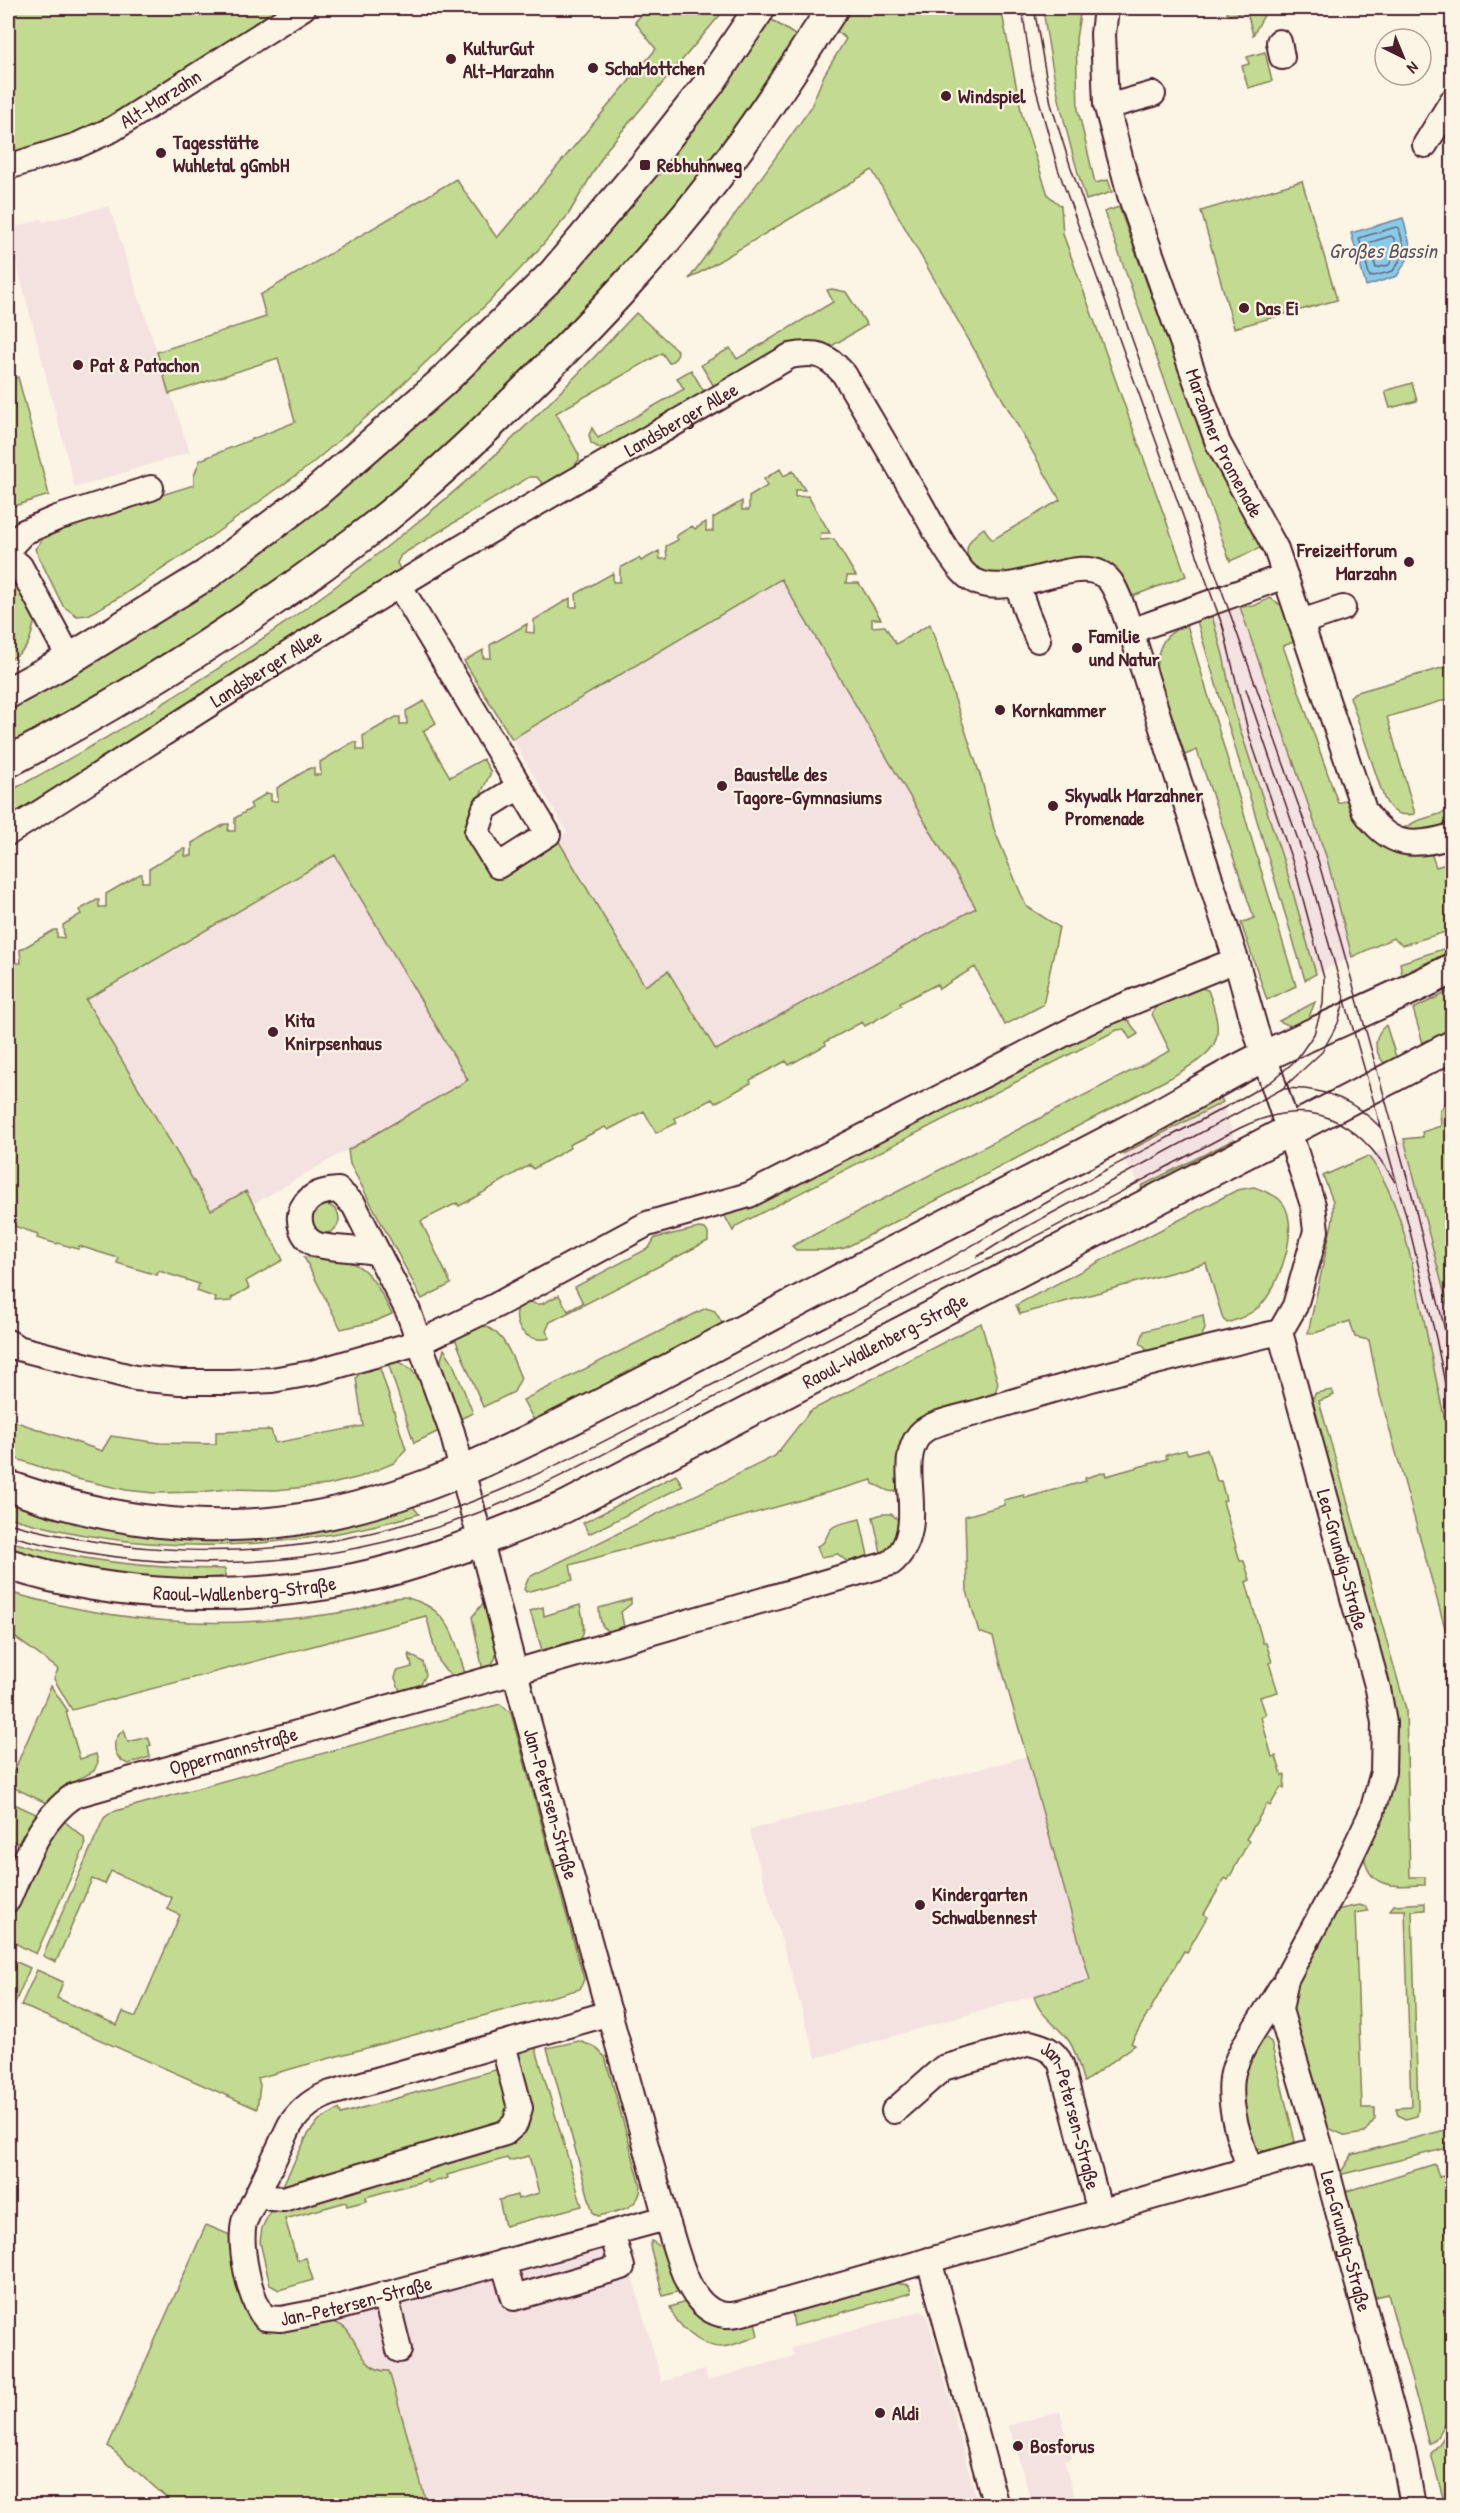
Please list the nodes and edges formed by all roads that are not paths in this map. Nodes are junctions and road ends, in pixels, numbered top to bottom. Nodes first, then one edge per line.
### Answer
1 (303, 8) edge
2 (760, 8) edge
3 (833, 8) edge
4 (1106, 8) edge
5 (1153, 94) dead end
6 (1452, 101) edge
7 (1106, 104) junction
8 (1425, 146) dead end
9 (8, 167) edge
10 (151, 488) dead end
11 (8, 549) edge
12 (8, 556) edge
13 (1285, 576) junction
14 (1017, 584) junction
15 (399, 585) junction
16 (1343, 608) dead end
17 (1301, 622) junction
18 (1131, 632) junction
19 (1038, 640) dead end
20 (69, 659) junction
21 (8, 693) edge
22 (8, 762) edge
23 (519, 787) dead end
24 (8, 833) edge
25 (1452, 836) edge
26 (1236, 960) junction
27 (1452, 969) edge
28 (1452, 1046) edge
29 (1264, 1056) junction
30 (1288, 1132) junction
31 (378, 1253) dead end
32 (1280, 1332) junction
33 (8, 1342) edge
34 (420, 1342) junction
35 (463, 1472) junction
36 (8, 1486) edge
37 (480, 1541) junction
38 (8, 1564) edge
39 (515, 1672) junction
40 (8, 1900) edge
41 (1286, 1979) junction
42 (610, 2013) junction
43 (503, 2043) junction
44 (894, 2111) dead end
45 (1321, 2149) junction
46 (1250, 2169) junction
47 (259, 2192) junction
48 (1100, 2212) junction
49 (666, 2218) junction
50 (612, 2233) junction
51 (929, 2259) junction
52 (503, 2262) junction
53 (385, 2294) junction
54 (399, 2350) dead end
55 (996, 2505) edge
56 (1413, 2505) edge

1 - 9 street, Alt-Marzahn
2 - 20 main road
3 - 22 main road
4 - 7 street, Marzahner Promenade
5 - 7 street
6 - 8 street
7 - 13 street, Marzahner Promenade
10 - 11 street
12 - 20 street
13 - 17 street, Marzahner Promenade
13 - 18 street
14 - 15 street, Landsberger Allee
14 - 18 street, Landsberger Allee
14 - 19 street
15 - 23 street
15 - 24 street, Landsberger Allee
16 - 17 street
17 - 25 street, Marzahner Promenade
18 - 26 street
20 - 21 main road
26 - 29 street
26 - 34 street
27 - 29 main road
28 - 30 main road, Raoul-Wallenberg-Straße
29 - 30 street
29 - 35 main road
30 - 32 street
30 - 37 main road, Raoul-Wallenberg-Straße
31 - 34 street
32 - 39 street
32 - 41 street, Lea-Grundig-Straße
33 - 34 street
34 - 35 street
35 - 36 main road
35 - 37 street
37 - 38 main road, Raoul-Wallenberg-Straße
37 - 39 street, Jan-Petersen-Straße
39 - 40 street, Oppermannstraße
39 - 42 street, Jan-Petersen-Straße
41 - 45 street, Lea-Grundig-Straße
41 - 46 street, Lea-Grundig-Straße
42 - 43 street, Jan-Petersen-Straße
42 - 49 street, Jan-Petersen-Straße
43 - 47 street, Jan-Petersen-Straße
43 - 47 street
44 - 48 street, Jan-Petersen-Straße
45 - 46 street, Jan-Petersen-Straße
45 - 56 street, Lea-Grundig-Straße
46 - 48 street, Jan-Petersen-Straße
47 - 53 street, Jan-Petersen-Straße
48 - 51 street, Jan-Petersen-Straße
49 - 50 street, Jan-Petersen-Straße
49 - 51 street, Jan-Petersen-Straße
50 - 52 street, Jan-Petersen-Straße
50 - 52 street
51 - 55 street
52 - 53 street, Jan-Petersen-Straße
53 - 54 street

